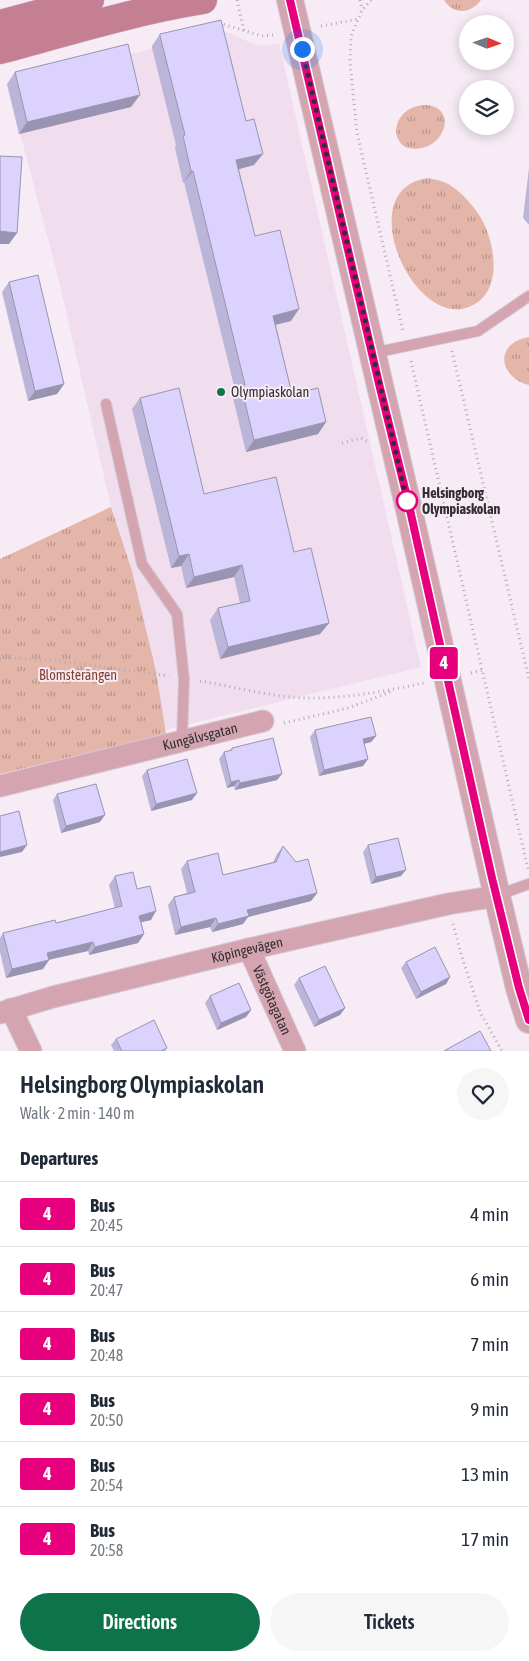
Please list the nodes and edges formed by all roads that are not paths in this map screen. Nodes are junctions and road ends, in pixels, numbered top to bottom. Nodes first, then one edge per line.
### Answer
1 (90, 0) edge
2 (290, 0) edge
3 (209, 11) edge
4 (0, 24) edge
5 (0, 50) edge
6 (529, 296) edge
7 (372, 354) junction
8 (106, 404) dead end
9 (263, 721) road end
10 (182, 740) junction
11 (0, 786) edge
12 (529, 884) edge
13 (497, 896) junction
14 (249, 949) junction
15 (5, 1011) edge
16 (529, 1020) edge
17 (31, 1051) edge
18 (295, 1051) edge

1 - 4 main road
2 - 7 street
3 - 5 main road
6 - 7 lane
7 - 13 street
8 - 10 lane
9 - 10 street, Kungälvsgatan
10 - 11 street, Kungälvsgatan
12 - 13 lane
13 - 14 street, Köpingevägen
13 - 16 street
14 - 15 street, Köpingevägen
14 - 18 street, Västgötagatan
15 - 17 street

